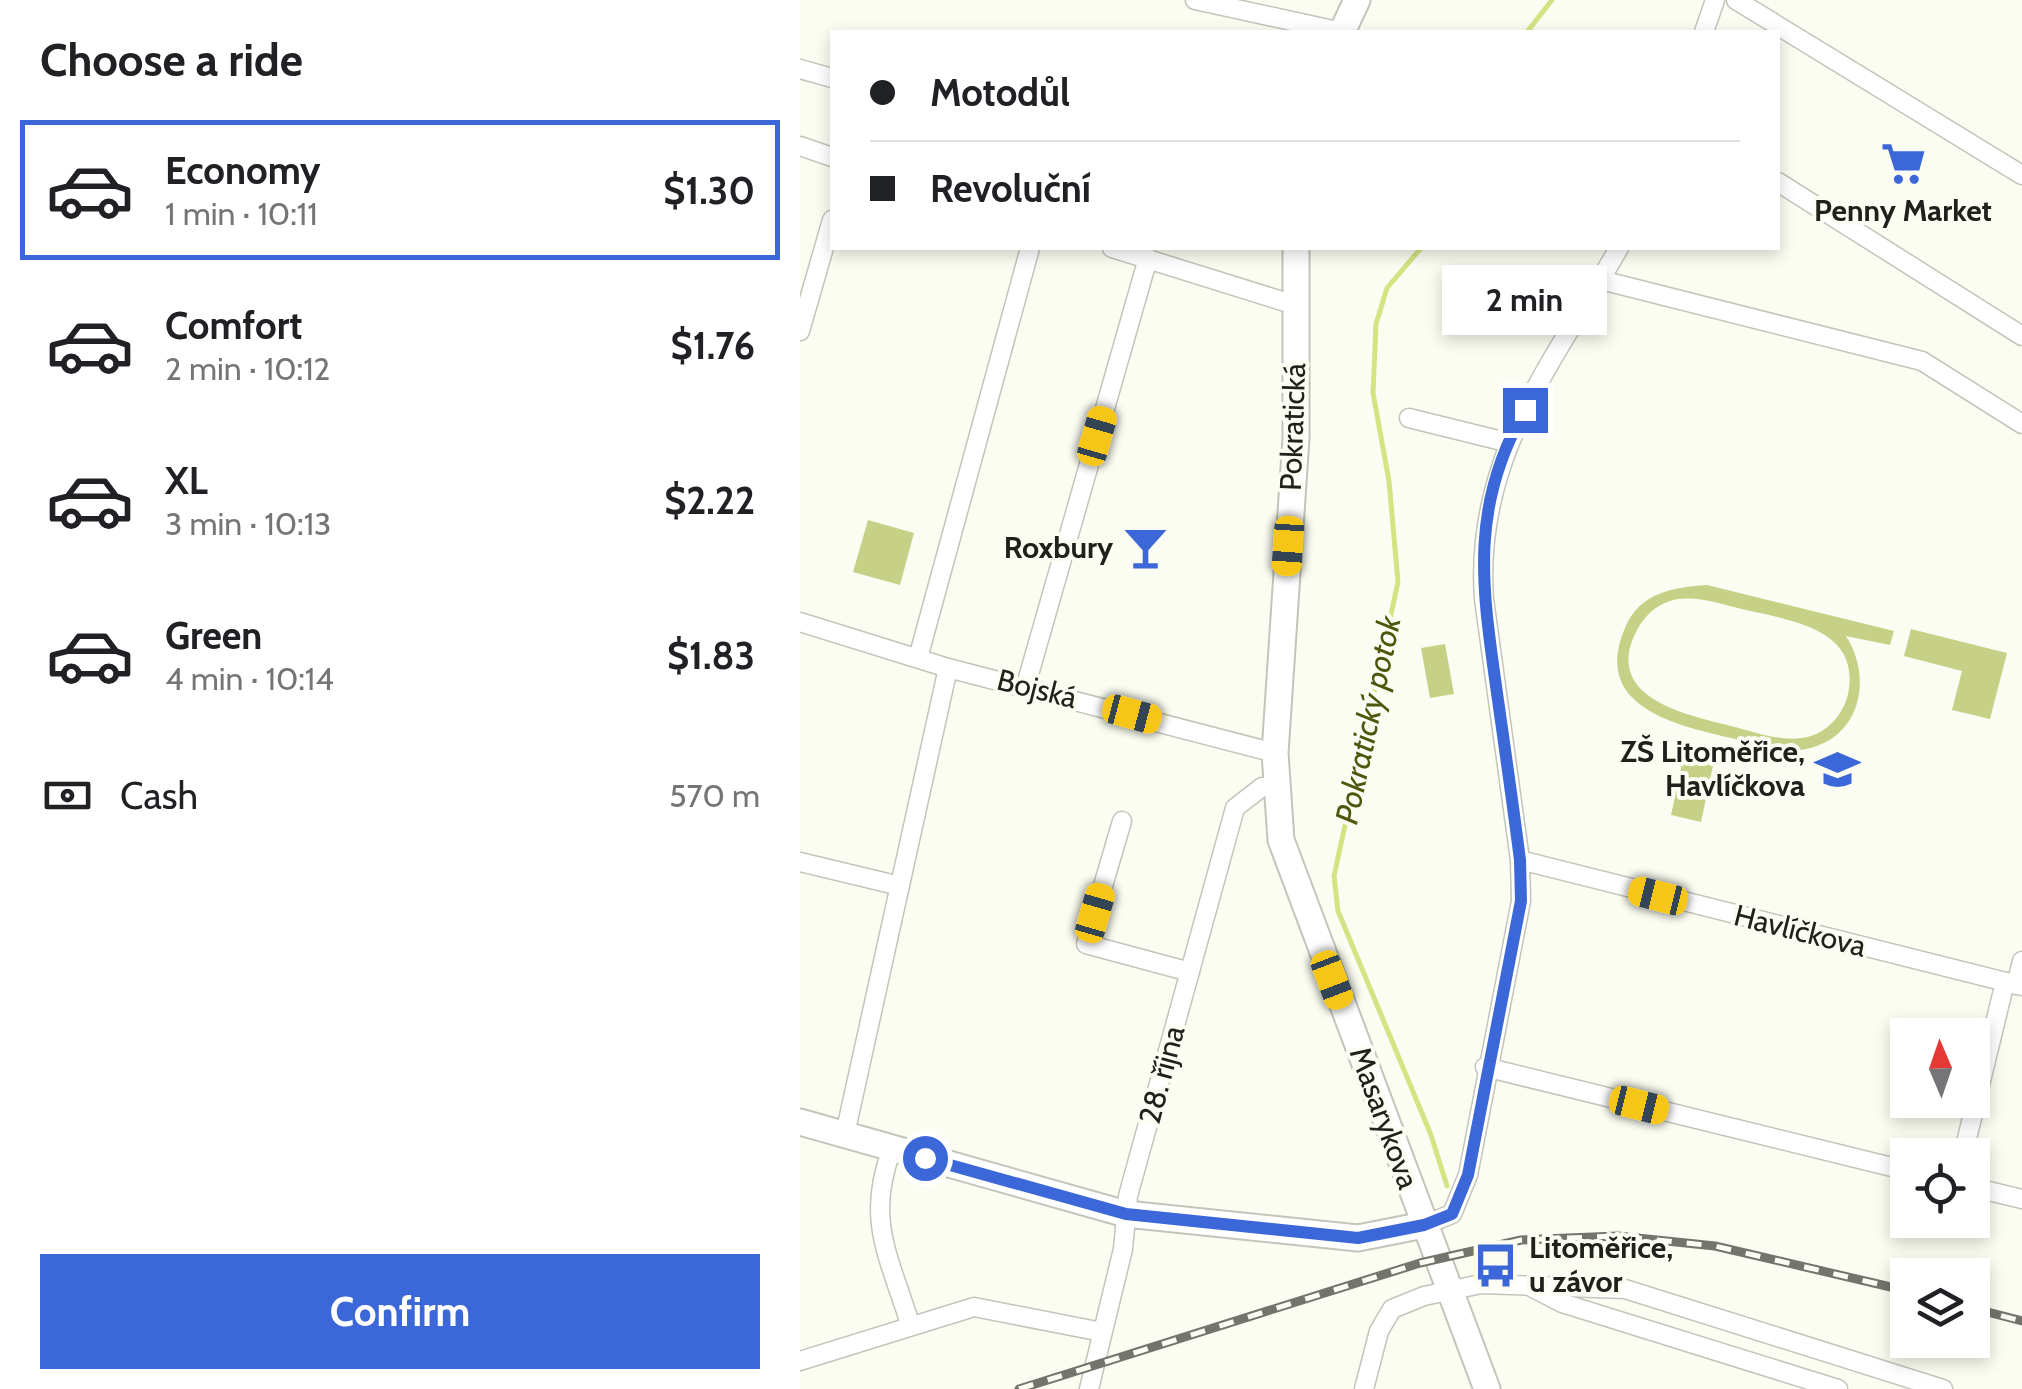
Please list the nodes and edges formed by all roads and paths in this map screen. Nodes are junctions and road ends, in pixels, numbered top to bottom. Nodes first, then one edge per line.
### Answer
1 (1195, 0) edge
2 (1358, 0) edge
3 (1715, 0) edge
4 (1736, 0) edge
5 (1333, 30) edge
6 (1343, 30) edge
7 (1705, 30) edge
8 (800, 69) edge
9 (830, 77) edge
10 (800, 146) edge
11 (830, 156) edge
12 (2022, 175) edge
13 (1780, 183) edge
14 (830, 227) edge
15 (1029, 250) edge
16 (1119, 250) edge
17 (1296, 250) edge
18 (1618, 250) edge
19 (1148, 258) junction
20 (1600, 280) junction
21 (1295, 305) junction
22 (800, 331) edge
23 (2022, 336) edge
24 (1408, 418) dead end
25 (2022, 424) edge
26 (1506, 442) junction
27 (800, 622) edge
28 (918, 658) junction
29 (948, 668) junction
30 (1026, 686) junction
31 (1275, 753) junction
32 (1275, 787) junction
33 (1122, 820) dead end
34 (1520, 860) junction
35 (800, 862) edge
36 (900, 886) junction
37 (2022, 961) edge
38 (1190, 972) junction
39 (2014, 984) edge
40 (1485, 1067) junction
41 (800, 1122) edge
42 (845, 1134) junction
43 (1968, 1138) edge
44 (892, 1149) junction
45 (1890, 1167) edge
46 (1990, 1192) edge
47 (2022, 1200) edge
48 (1126, 1214) junction
49 (1424, 1225) junction
50 (1528, 1286) junction
51 (1450, 1290) junction
52 (910, 1324) junction
53 (1102, 1332) junction
54 (800, 1361) edge
55 (1089, 1389) edge
56 (1364, 1389) edge
57 (1487, 1389) edge
58 (1838, 1389) edge
59 (1943, 1389) edge

1 - 5 street
2 - 6 street
3 - 7 street
4 - 12 street
8 - 9 street
10 - 11 street
13 - 23 street
14 - 22 street
15 - 28 street
16 - 19 street
17 - 21 street, Pokratická
18 - 20 street
19 - 21 street
19 - 30 street
20 - 25 street
20 - 26 street
21 - 31 street, Pokratická
24 - 26 street
26 - 34 street
27 - 28 street, Bojská
28 - 29 street, Bojská
29 - 30 street, Bojská
29 - 36 street
30 - 31 street, Bojská
31 - 32 street, Pokratická
32 - 38 street, 28. října
32 - 49 street, Masarykova
33 - 38 street
34 - 39 street, Havlíčkova
34 - 40 street
35 - 36 street
36 - 42 street
37 - 39 street
38 - 48 street, 28. října
39 - 43 street
40 - 45 street
40 - 49 street
41 - 42 street
42 - 44 street
44 - 48 street
44 - 52 street
46 - 47 street
48 - 49 street
48 - 53 street, 28. října
49 - 51 street, Masarykova
50 - 51 street
50 - 58 street
50 - 59 street
51 - 56 street
51 - 57 street, Masarykova
52 - 53 street
52 - 54 street
53 - 55 street, 28. října

